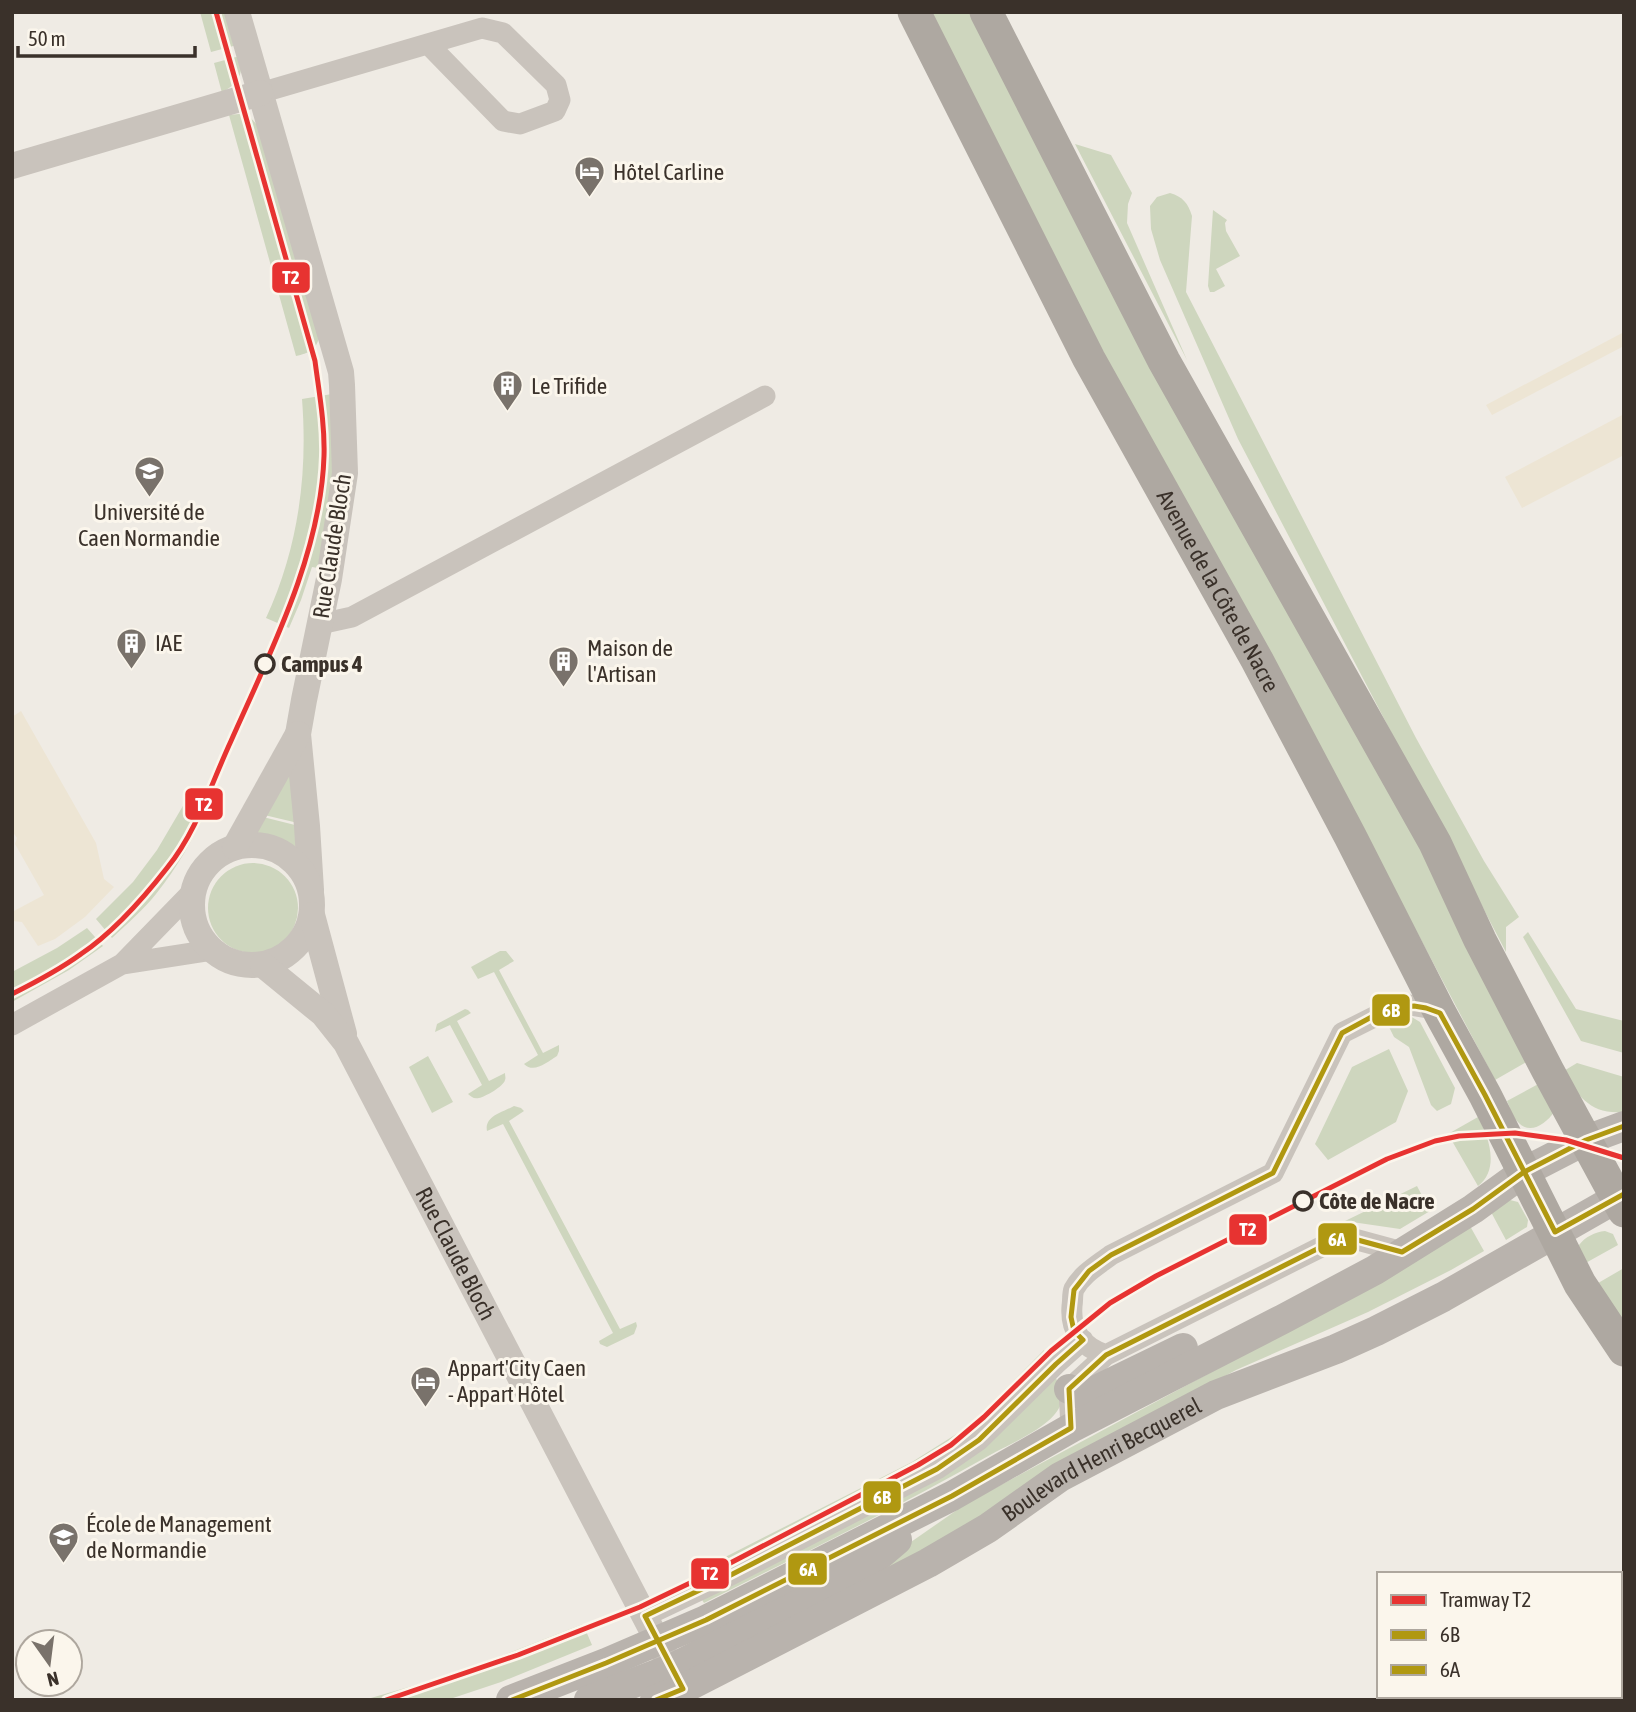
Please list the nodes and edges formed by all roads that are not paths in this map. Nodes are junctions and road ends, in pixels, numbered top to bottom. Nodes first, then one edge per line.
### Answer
1 (237, 12) edge
2 (914, 12) edge
3 (986, 12) edge
4 (428, 44) junction
5 (260, 93) junction
6 (12, 166) edge
7 (765, 396) dead end
8 (320, 624) junction
9 (298, 734) junction
10 (235, 847) junction
11 (193, 891) junction
12 (311, 902) junction
13 (212, 950) junction
14 (122, 964) junction
15 (263, 965) junction
16 (1440, 1013) junction
17 (12, 1025) edge
18 (346, 1043) junction
19 (1624, 1126) edge
20 (1586, 1140) junction
21 (1524, 1171) junction
22 (1621, 1201) edge
23 (1555, 1232) junction
24 (1402, 1252) junction
25 (1283, 1319) junction
26 (1083, 1340) junction
27 (1624, 1350) edge
28 (1106, 1355) junction
29 (1069, 1389) junction
30 (1071, 1428) junction
31 (952, 1496) junction
32 (652, 1629) junction
33 (678, 1678) junction
34 (511, 1700) edge
35 (589, 1700) edge
36 (654, 1700) edge

1 - 5 street, Rue Claude Bloch
2 - 16 main road, Avenue de la Côte de Nacre
3 - 20 main road
4 - 4 street
4 - 5 street
5 - 6 street
5 - 8 street, Rue Claude Bloch
7 - 8 street
8 - 9 street, Rue Claude Bloch
9 - 10 street, Rue Claude Bloch
9 - 12 street, Rue Claude Bloch
10 - 11 street
10 - 12 street
11 - 13 street
11 - 14 street
12 - 15 street
12 - 18 street, Rue Claude Bloch
13 - 14 street
13 - 15 street
14 - 17 street
15 - 18 street, Rue Claude Bloch
16 - 21 main road, Avenue de la Côte de Nacre
16 - 26 street
18 - 32 street, Rue Claude Bloch
19 - 20 main road, Boulevard Henri Becquerel
20 - 21 main road, Boulevard Henri Becquerel
20 - 22 main road
21 - 23 main road, Avenue de la Côte de Nacre
21 - 24 main road, Boulevard Henri Becquerel
22 - 23 main road, Boulevard Henri Becquerel
23 - 27 main road, Avenue de la Côte de Nacre
23 - 33 main road, Boulevard Henri Becquerel
24 - 25 main road, Boulevard Henri Becquerel
24 - 28 street
25 - 29 main road
25 - 30 main road, Boulevard Henri Becquerel
26 - 28 street
26 - 32 street
28 - 29 street
29 - 30 street
30 - 31 main road, Boulevard Henri Becquerel
31 - 32 main road, Boulevard Henri Becquerel
31 - 33 main road, Boulevard Henri Becquerel
32 - 33 street, Rue Claude Bloch
32 - 34 main road, Boulevard Henri Becquerel
33 - 35 main road, Boulevard Henri Becquerel
33 - 36 main road, Boulevard Henri Becquerel

